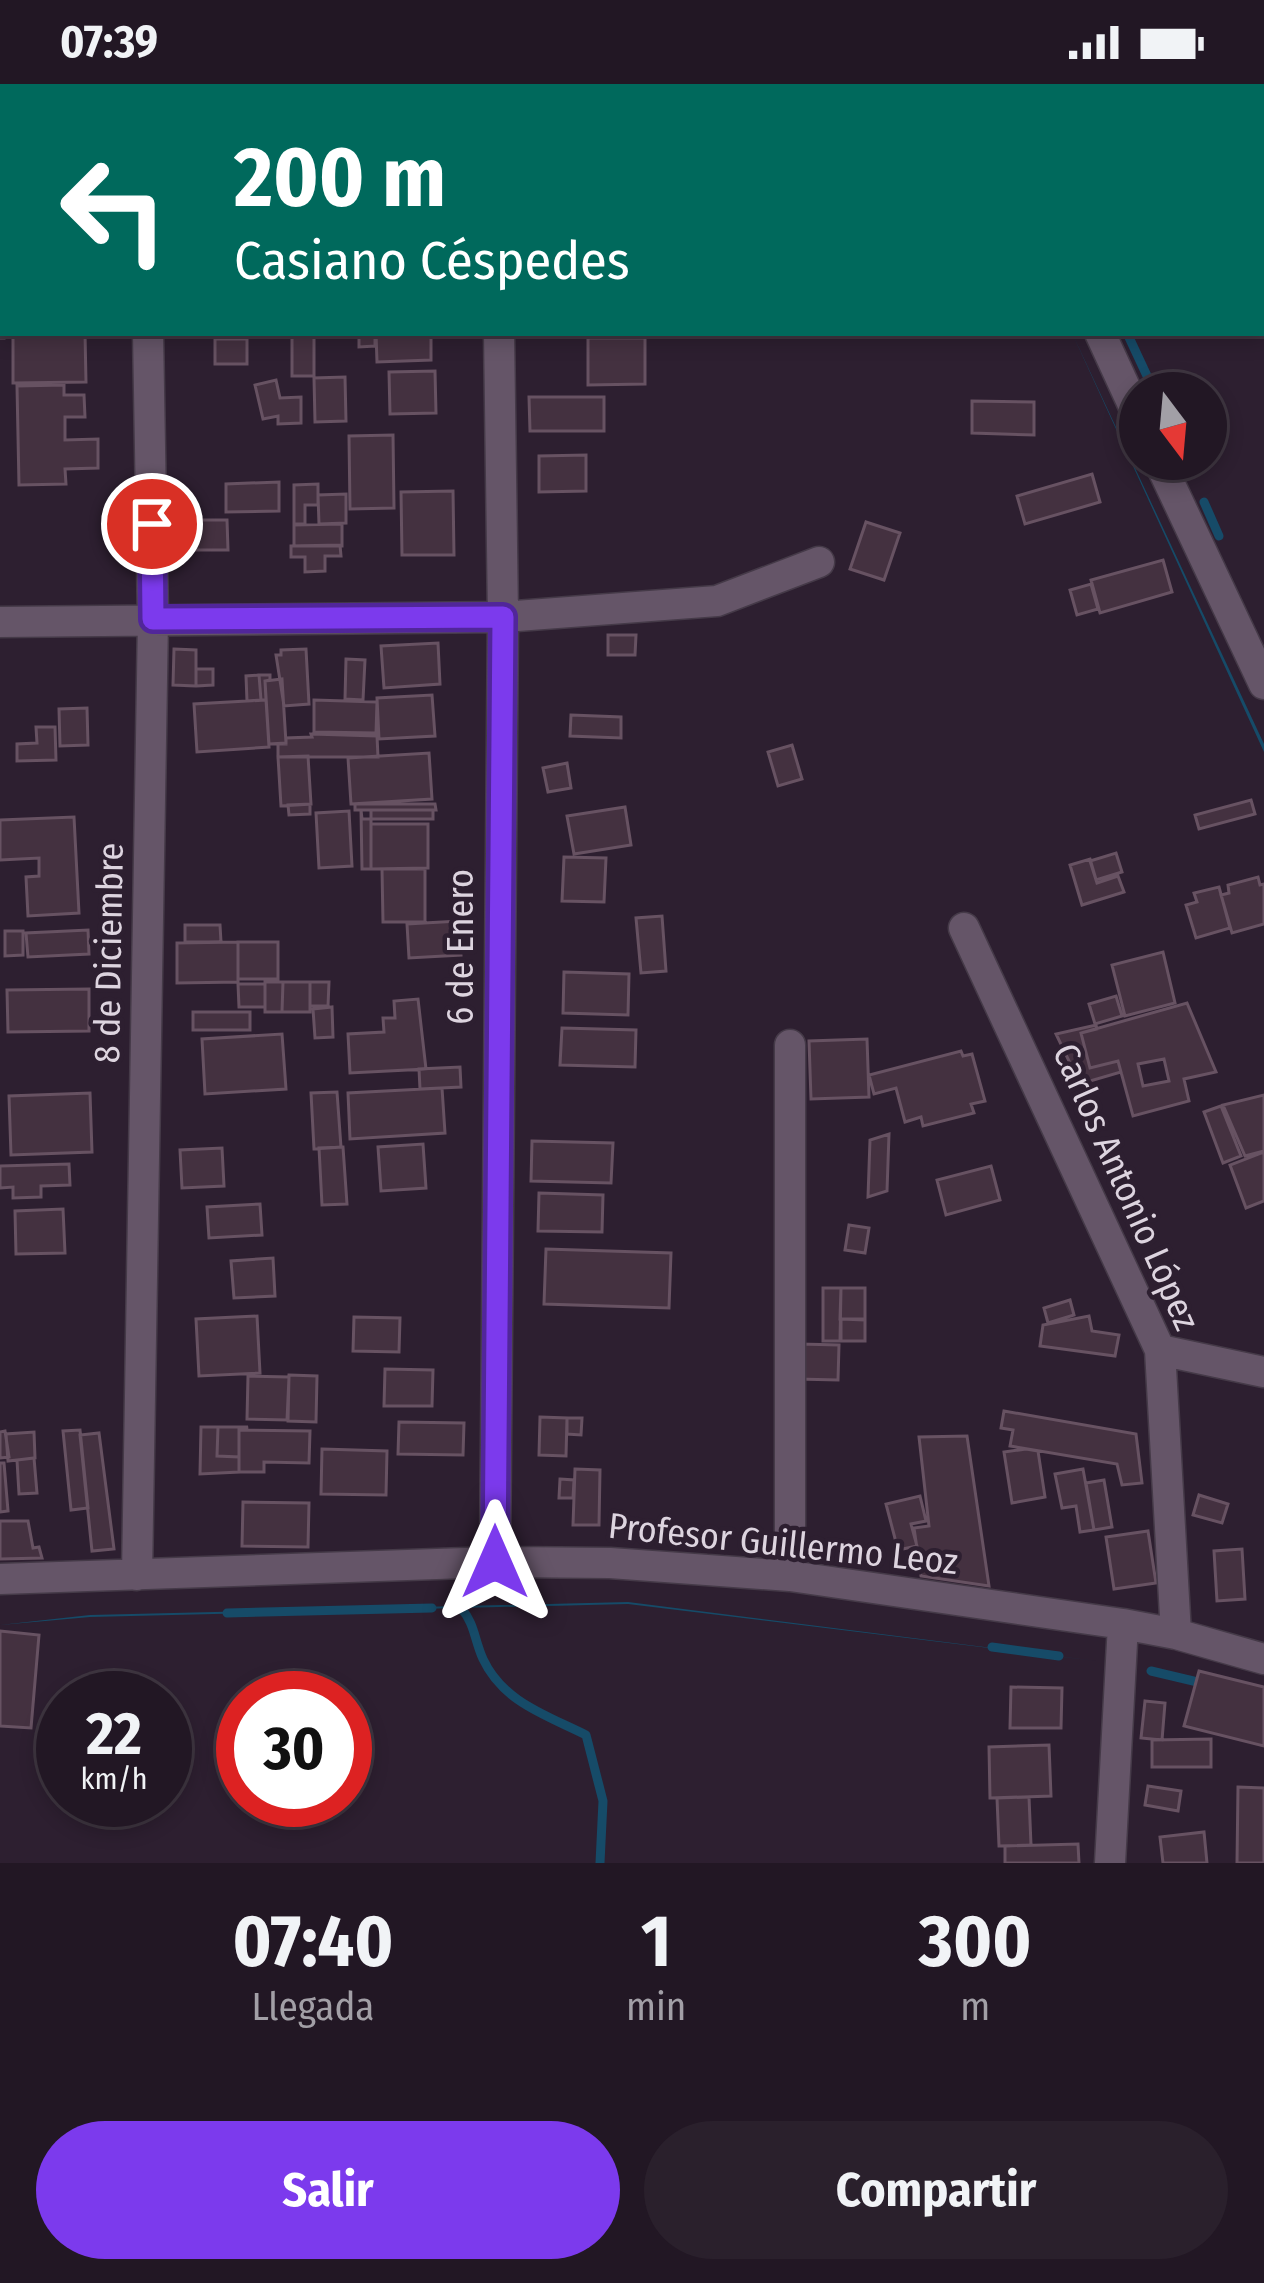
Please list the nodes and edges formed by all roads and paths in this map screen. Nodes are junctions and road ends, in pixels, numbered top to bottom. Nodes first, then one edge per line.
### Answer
1 (148, 336) edge
2 (499, 336) edge
3 (1101, 336) edge
4 (1119, 374) edge
5 (1168, 480) edge
6 (819, 562) dead end
7 (503, 617) junction
8 (153, 619) junction
9 (0, 622) edge
10 (1264, 684) edge
11 (964, 928) dead end
12 (790, 1046) dead end
13 (1160, 1350) junction
14 (1264, 1372) edge
15 (495, 1562) junction
16 (137, 1575) junction
17 (790, 1576) junction
18 (0, 1579) edge
19 (1124, 1624) junction
20 (1177, 1634) junction
21 (1264, 1659) edge
22 (1110, 1863) edge

1 - 8 street, 8 de Diciembre
2 - 7 street, 6 de Enero
3 - 4 street
5 - 10 street
6 - 7 street
7 - 8 street
7 - 15 street, 6 de Enero
8 - 9 street
8 - 16 street, 8 de Diciembre
11 - 13 street, Carlos Antonio López
12 - 17 street
13 - 14 street
13 - 20 street, Carlos Antonio López
15 - 16 street, Profesor Guillermo Leoz
15 - 17 street, Profesor Guillermo Leoz
16 - 18 street, Profesor Guillermo Leoz
17 - 19 street, Profesor Guillermo Leoz
19 - 20 street, Profesor Guillermo Leoz
19 - 22 street
20 - 21 street, Profesor Guillermo Leoz

